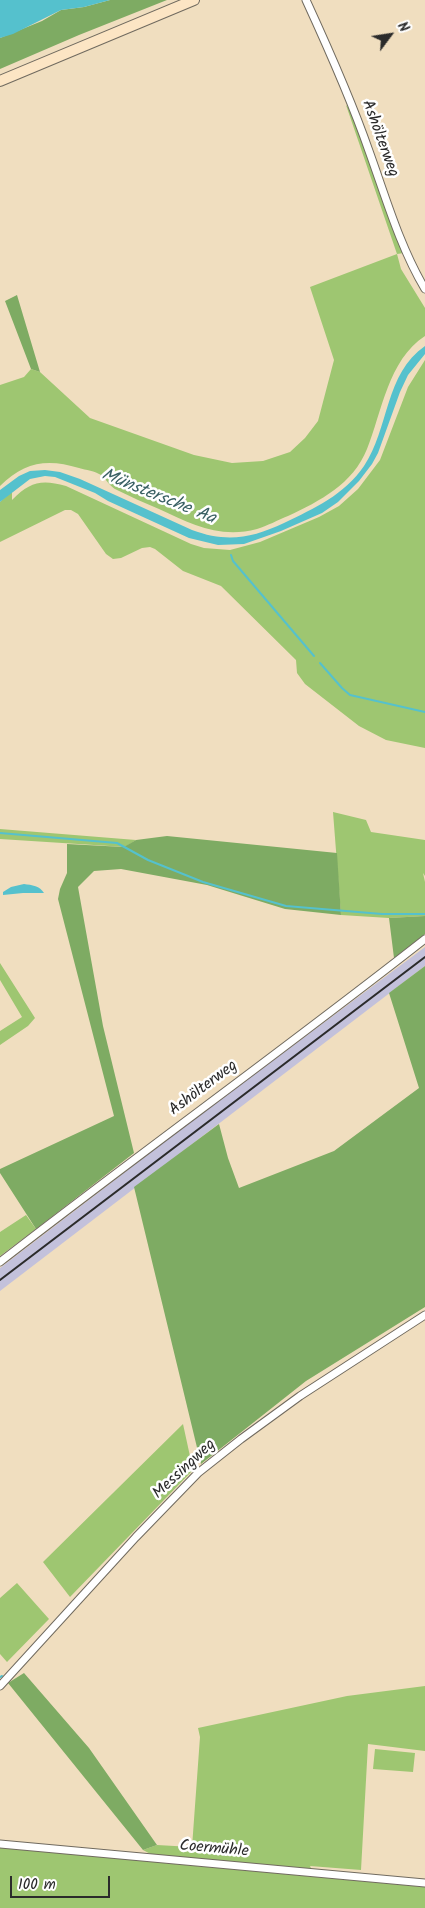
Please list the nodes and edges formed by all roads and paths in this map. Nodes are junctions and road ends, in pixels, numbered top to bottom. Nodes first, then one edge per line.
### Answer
1 (194, 0) edge
2 (306, 0) edge
3 (0, 82) edge
4 (425, 289) edge
5 (425, 939) edge
6 (0, 1262) edge
7 (425, 1315) edge
8 (0, 1686) edge
9 (0, 1844) edge
10 (425, 1883) edge

1 - 3 main road
2 - 4 street, Ashölterweg
5 - 6 street, Ashölterweg
7 - 8 street, Messingweg
9 - 10 street, Coermühle

